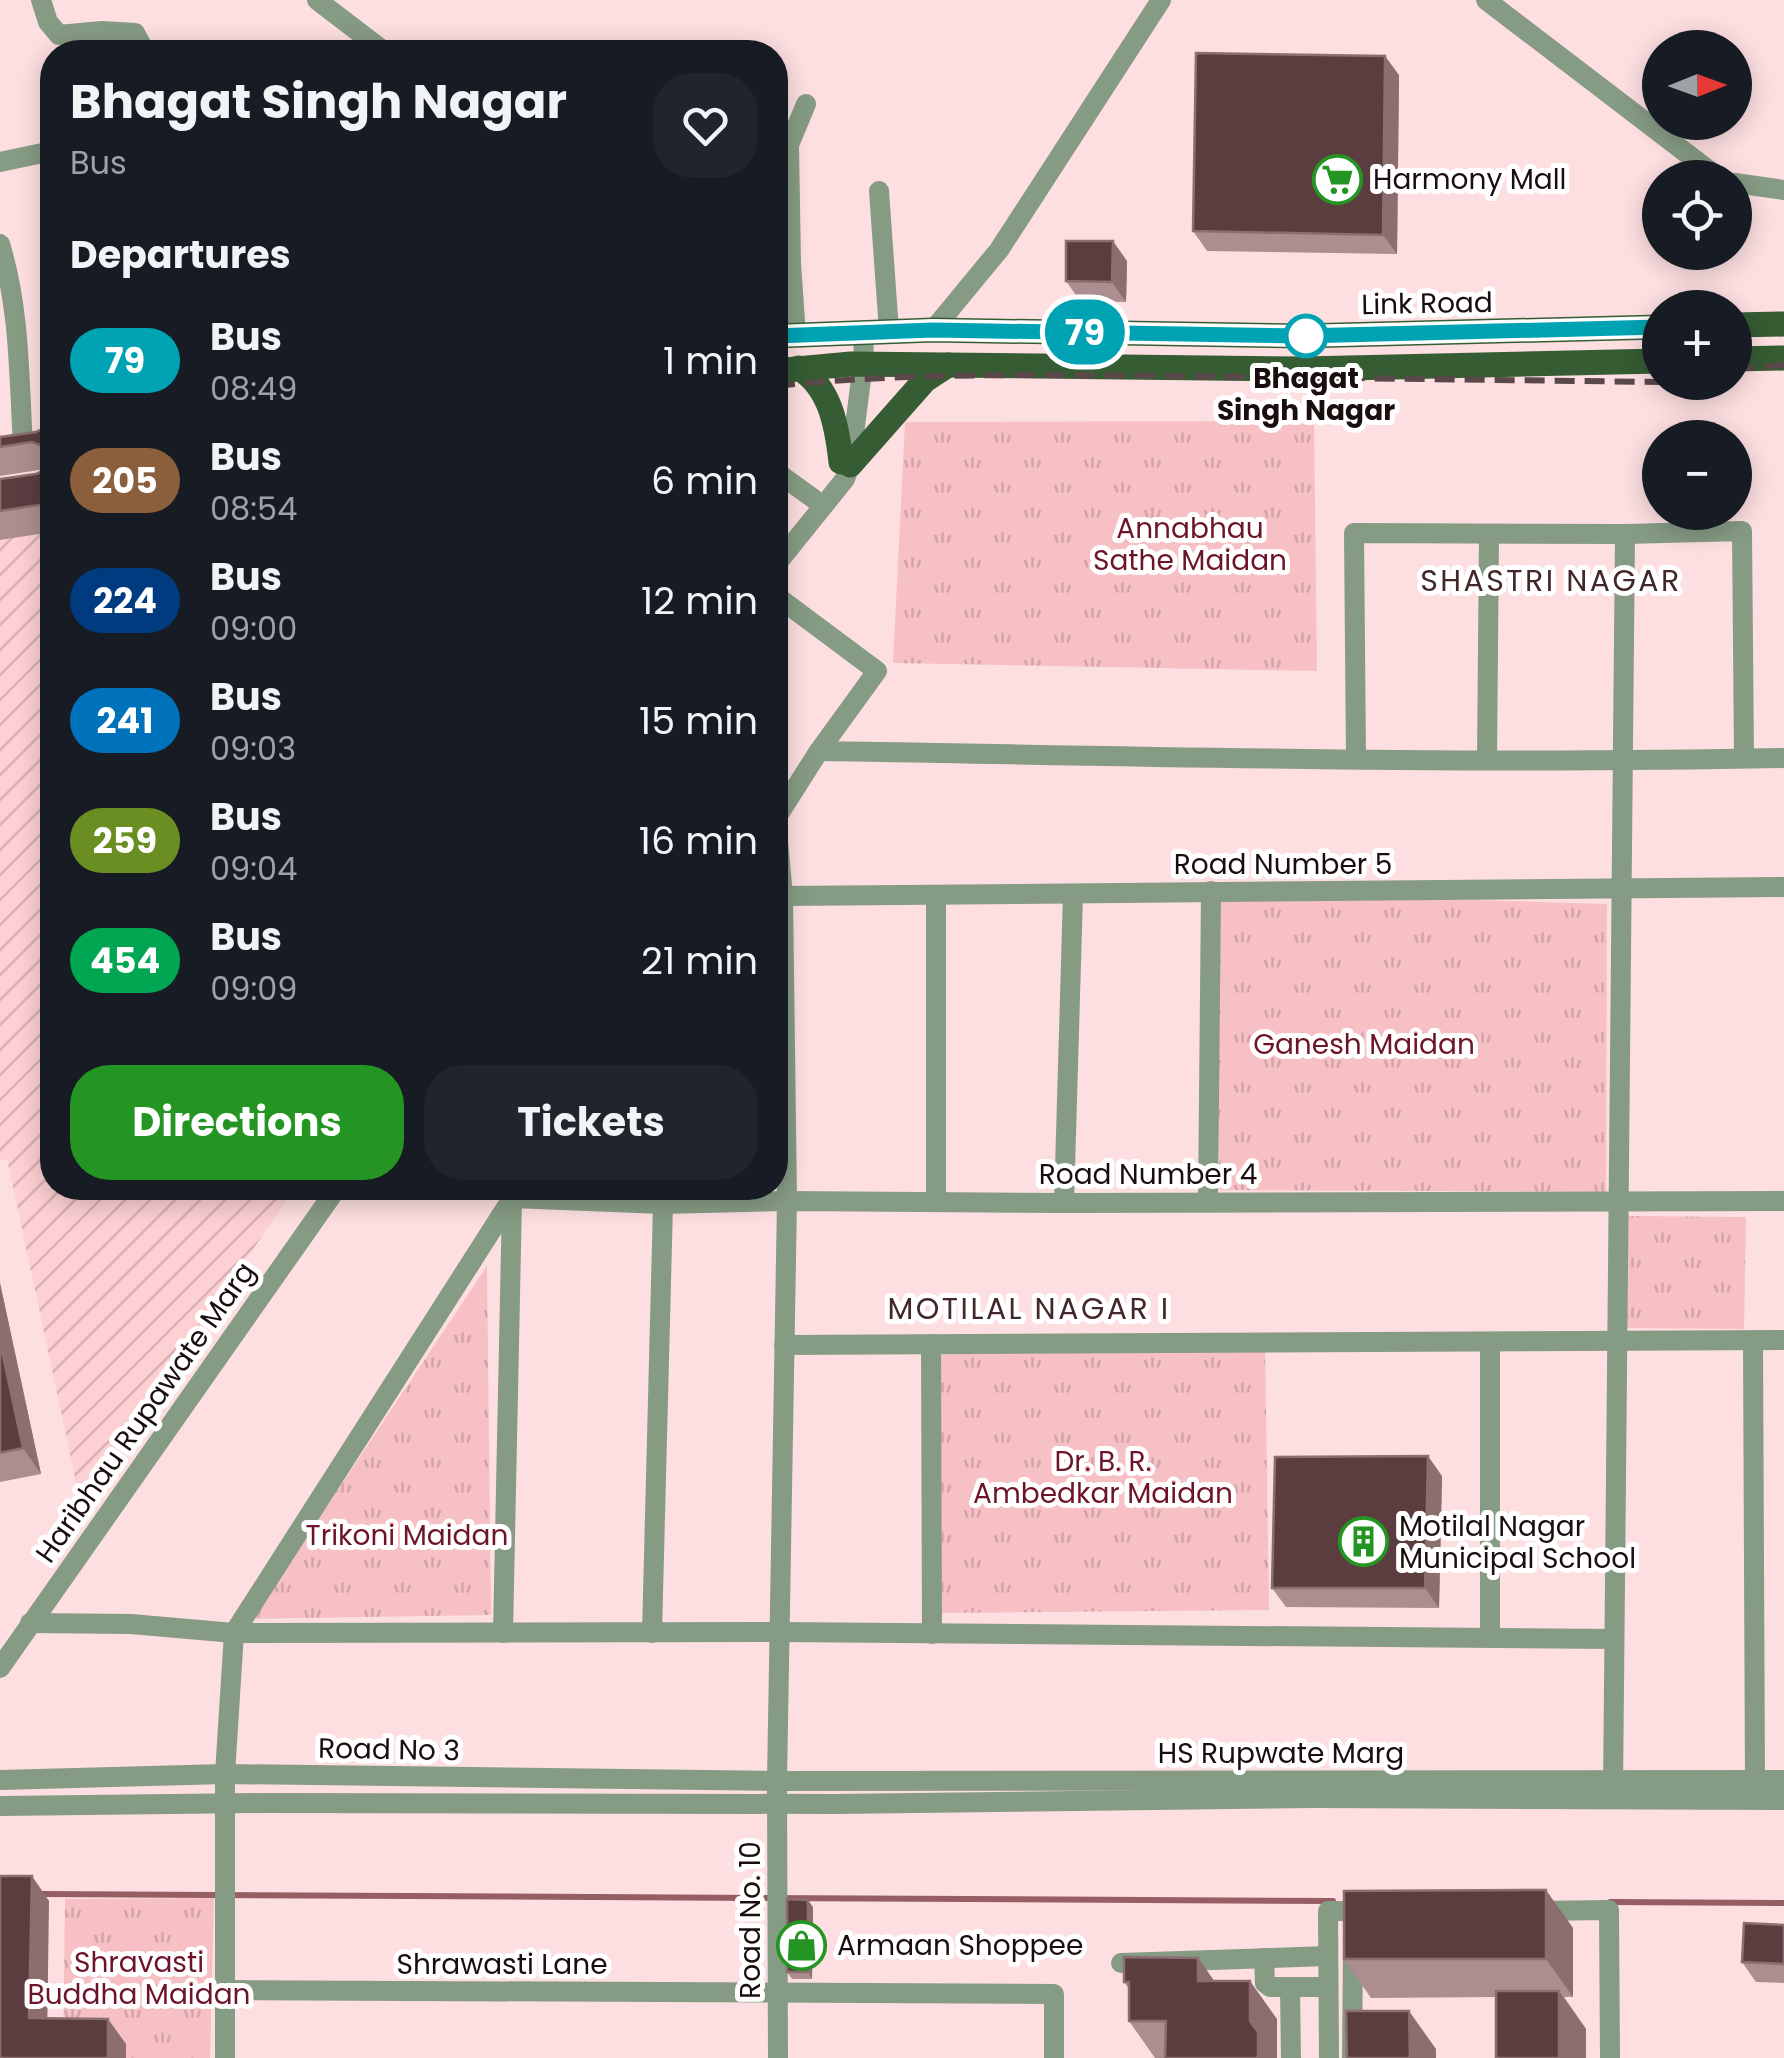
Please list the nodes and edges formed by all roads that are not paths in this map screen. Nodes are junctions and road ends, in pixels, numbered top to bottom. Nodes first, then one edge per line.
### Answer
1 (41, 0) edge
2 (317, 0) edge
3 (1161, 0) edge
4 (1486, 0) edge
5 (138, 40) edge
6 (369, 40) edge
7 (806, 104) dead end
8 (40, 154) edge
9 (1696, 160) edge
10 (0, 162) edge
11 (1752, 185) edge
12 (1784, 190) edge
13 (879, 191) dead end
14 (0, 244) edge
15 (788, 307) edge
16 (1784, 324) edge
17 (1752, 325) edge
18 (1642, 327) edge
19 (933, 330) junction
20 (868, 332) junction
21 (788, 336) edge
22 (1784, 358) edge
23 (1752, 359) edge
24 (1642, 361) edge
25 (857, 364) junction
26 (948, 365) junction
27 (788, 369) edge
28 (788, 369) edge
29 (40, 444) edge
30 (11, 448) edge
31 (846, 464) junction
32 (788, 480) edge
33 (814, 499) junction
34 (788, 529) edge
35 (1489, 534) junction
36 (1625, 534) junction
37 (788, 550) edge
38 (788, 605) edge
39 (819, 751) junction
40 (1744, 758) junction
41 (1784, 758) edge
42 (1356, 759) junction
43 (1487, 760) junction
44 (1623, 760) junction
45 (788, 801) edge
46 (1784, 887) edge
47 (1621, 889) junction
48 (1211, 892) junction
49 (1073, 894) junction
50 (936, 895) junction
51 (788, 896) edge
52 (329, 1200) edge
53 (504, 1200) edge
54 (510, 1200) edge
55 (616, 1200) edge
56 (786, 1201) junction
57 (936, 1201) junction
58 (1208, 1201) junction
59 (1618, 1201) junction
60 (1784, 1201) edge
61 (1064, 1203) junction
62 (663, 1204) junction
63 (1753, 1340) junction
64 (1784, 1340) edge
65 (1617, 1341) junction
66 (1490, 1342) junction
67 (931, 1344) junction
68 (784, 1345) junction
69 (30, 1624) junction
70 (780, 1632) junction
71 (234, 1633) junction
72 (503, 1633) junction
73 (652, 1633) junction
74 (932, 1634) junction
75 (1490, 1638) junction
76 (1614, 1639) junction
77 (0, 1668) edge
78 (224, 1774) junction
79 (0, 1780) edge
80 (1755, 1780) junction
81 (1784, 1780) edge
82 (777, 1781) junction
83 (1613, 1790) junction
84 (938, 1791) junction
85 (1784, 1800) edge
86 (224, 1804) junction
87 (777, 1804) junction
88 (0, 1806) edge
89 (1391, 1910) edge
90 (1523, 1910) edge
91 (1353, 1911) junction
92 (1328, 1956) junction
93 (1264, 1958) junction
94 (1121, 1962) edge
95 (1328, 1987) junction
96 (1290, 1988) junction
97 (225, 1990) junction
98 (778, 1992) junction
99 (1352, 2022) junction
100 (1328, 2024) junction
101 (226, 2058) edge
102 (778, 2058) edge
103 (1054, 2058) edge
104 (1290, 2058) edge
105 (1329, 2058) edge
106 (1352, 2058) edge
107 (1610, 2058) edge

1 - 5 street
2 - 6 street
3 - 19 street
4 - 9 street
7 - 15 street
8 - 10 street
11 - 12 street
13 - 20 street
14 - 30 street
16 - 17 main road
18 - 19 main road, Link Road
19 - 20 main road, Link Road
20 - 21 main road, Link Road
20 - 25 street
22 - 23 main road
24 - 26 main road
25 - 26 main road
25 - 27 main road
25 - 31 street
26 - 31 main road
28 - 31 main road
29 - 30 main road
31 - 33 street
31 - 37 street
32 - 33 street
33 - 34 street
35 - 36 street
35 - 42 street
35 - 43 street
36 - 40 street
36 - 44 street
38 - 39 street
39 - 42 street
39 - 45 street
40 - 41 street
40 - 44 street
42 - 43 street
43 - 44 street
44 - 47 street
46 - 47 street, Road Number 5
47 - 48 street, Road Number 5
47 - 59 street
48 - 49 street, Road Number 5
48 - 58 street
49 - 50 street, Road Number 5
49 - 61 street
50 - 51 street, Road Number 5
50 - 57 street
52 - 69 street, Haribhau Rupawate Marg
53 - 71 street
54 - 72 street
55 - 62 street, Road Number 4
56 - 57 street, Road Number 4
56 - 62 street, Road Number 4
56 - 68 street, Road No. 10
57 - 61 street, Road Number 4
58 - 59 street, Road Number 4
58 - 61 street, Road Number 4
59 - 60 street, Road Number 4
59 - 65 street
62 - 73 street
63 - 64 street
63 - 65 street
63 - 80 street
65 - 66 street
65 - 76 street
66 - 67 street
66 - 75 street
67 - 68 street
67 - 74 street
68 - 70 street, Road No. 10
69 - 71 street
69 - 77 street, Haribhau Rupawate Marg
70 - 73 street
70 - 74 street
70 - 82 street, Road No. 10
71 - 72 street
71 - 78 street
72 - 73 street
74 - 75 street
75 - 76 street
76 - 83 street
78 - 79 street, Road No 3
78 - 82 street, Road No 3
78 - 86 street
80 - 81 street, HS Rupwate Marg
80 - 83 street, HS Rupwate Marg
81 - 85 street
82 - 84 street, HS Rupwate Marg
82 - 87 street, Road No. 10
83 - 84 street, HS Rupwate Marg
83 - 85 street
84 - 87 street
86 - 87 street
86 - 88 street
86 - 97 street
87 - 98 street, Road No. 10
89 - 91 street
90 - 107 street
91 - 92 street
91 - 99 street
92 - 93 street
92 - 95 street
93 - 94 street
93 - 96 street
95 - 96 street
95 - 100 street
96 - 104 street
97 - 98 street, Shrawasti Lane
97 - 101 street
98 - 102 street, Road No. 10
98 - 103 street, Shrawasti Lane
99 - 100 street
99 - 106 street
100 - 105 street

